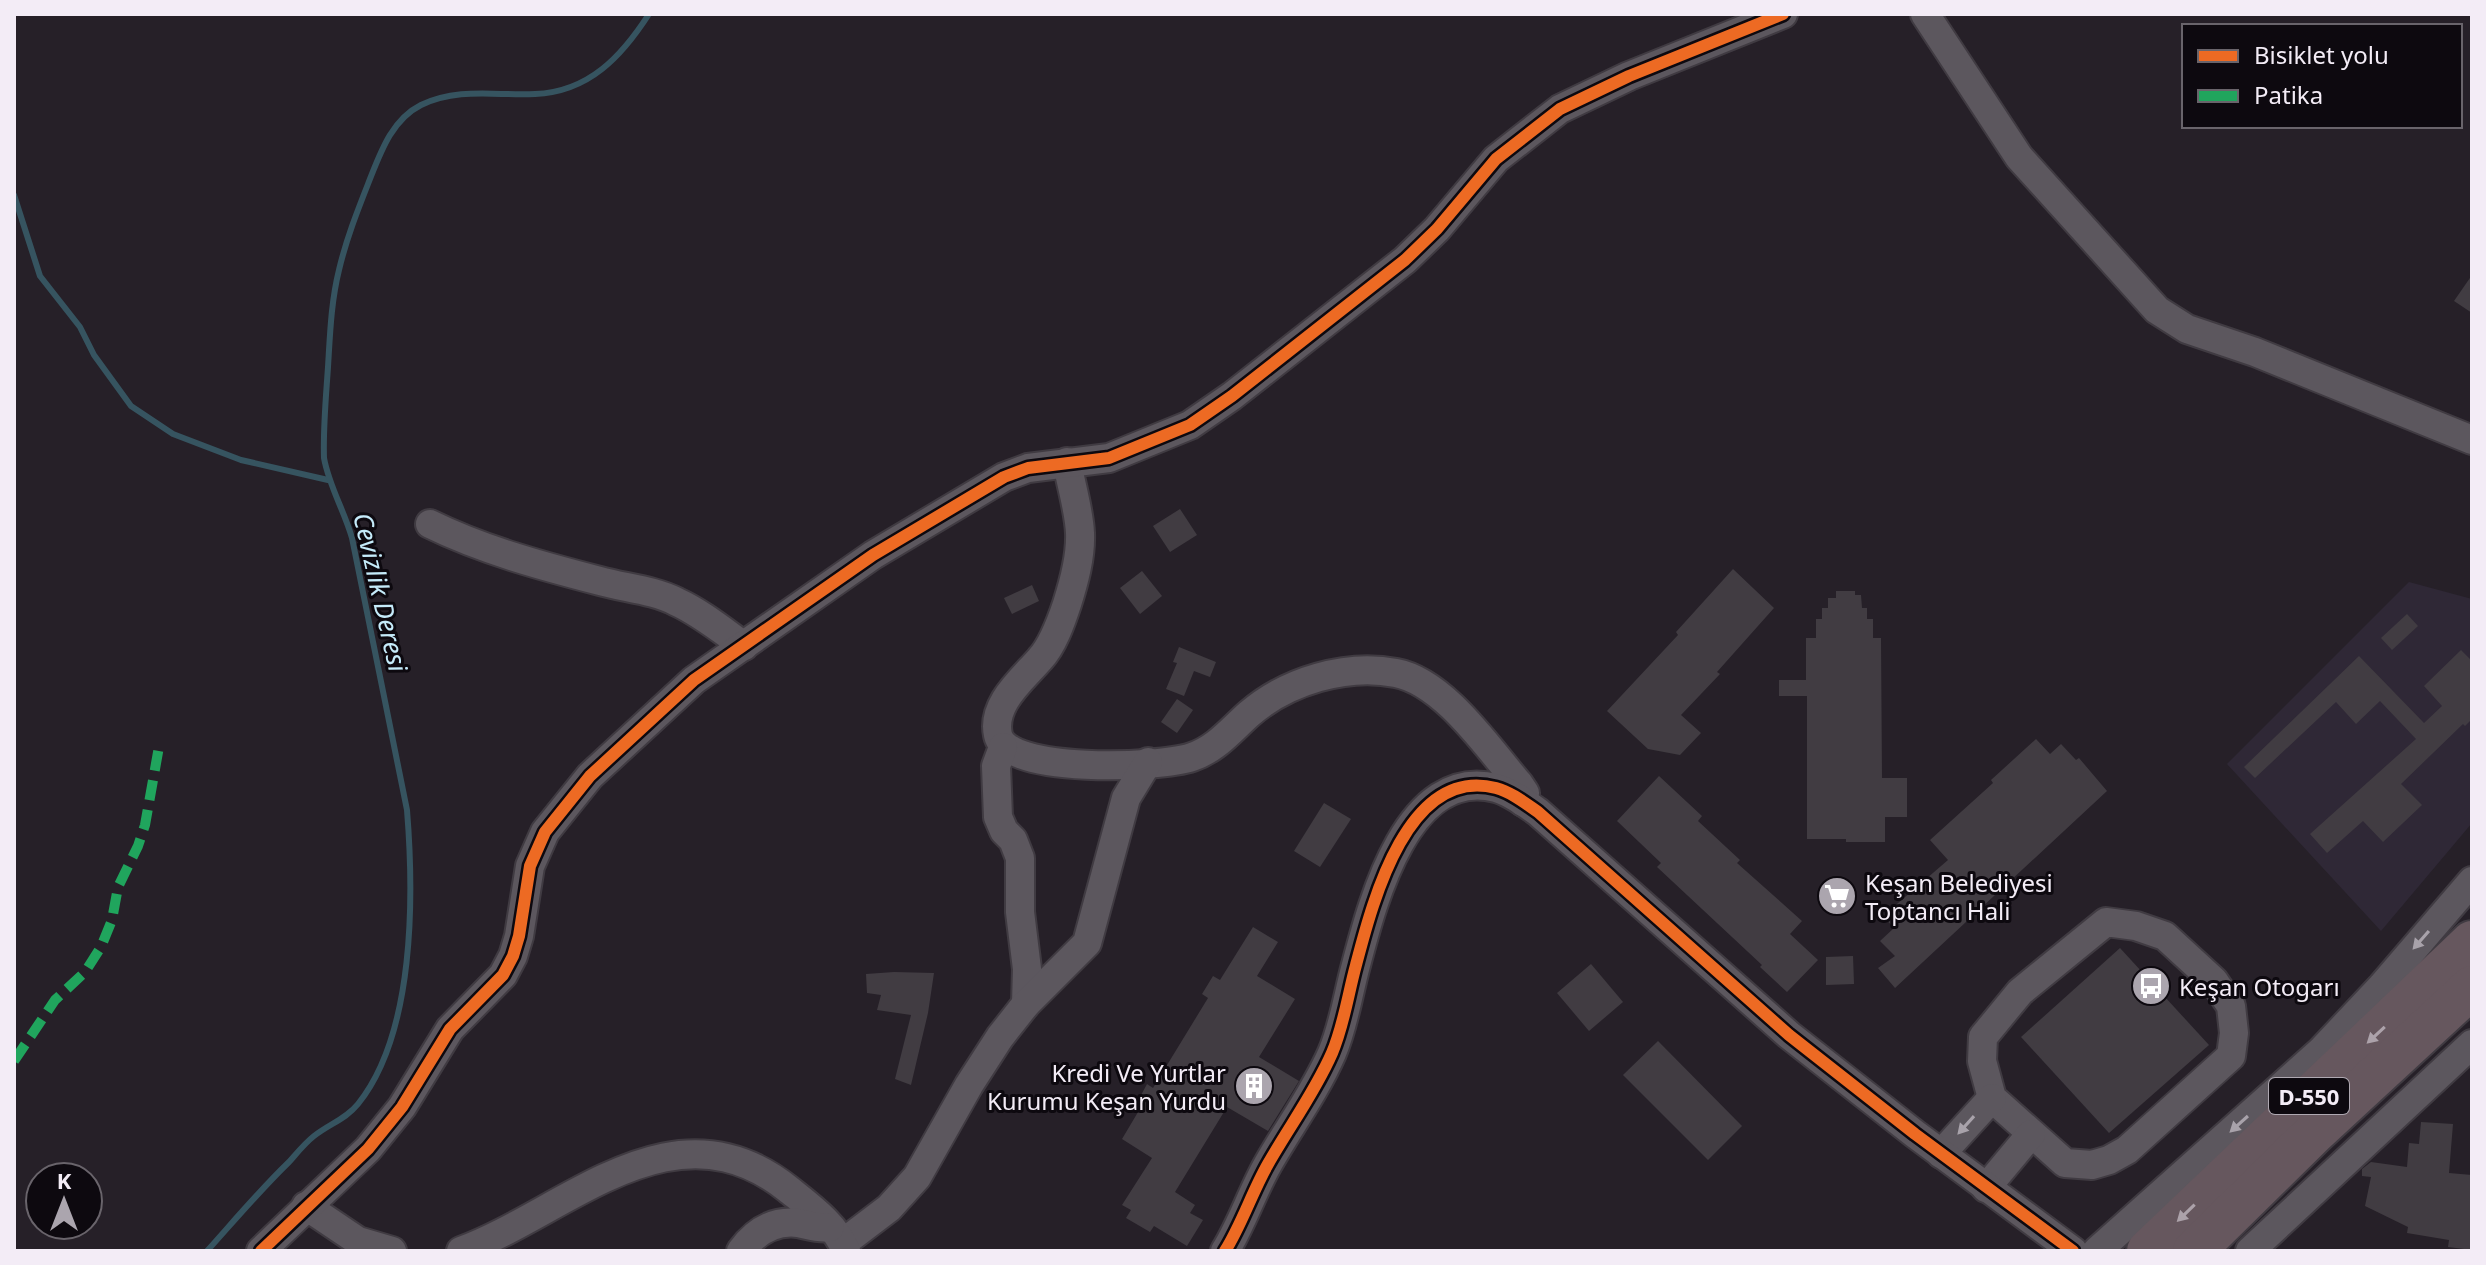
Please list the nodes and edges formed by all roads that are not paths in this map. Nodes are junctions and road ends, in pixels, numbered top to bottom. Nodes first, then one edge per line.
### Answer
1 (1783, 14) edge
2 (1925, 14) edge
3 (2472, 440) edge
4 (1067, 462) junction
5 (430, 524) dead end
6 (744, 646) junction
7 (1003, 747) junction
8 (1148, 762) junction
9 (1523, 802) junction
10 (2472, 881) edge
11 (2472, 942) edge
12 (2472, 987) edge
13 (1026, 1004) junction
14 (2472, 1044) edge
15 (1992, 1098) junction
16 (2031, 1134) junction
17 (1941, 1154) junction
18 (1986, 1188) junction
19 (306, 1206) junction
20 (840, 1240) edge
21 (261, 1251) edge
22 (392, 1251) edge
23 (461, 1251) edge
24 (741, 1251) edge
25 (1225, 1251) edge
26 (2073, 1251) edge
27 (2097, 1251) edge
28 (2148, 1251) edge
29 (2194, 1251) edge
30 (2250, 1251) edge

1 - 4 street
2 - 3 street
4 - 6 street
4 - 7 street
5 - 6 street
6 - 19 street
7 - 8 street
7 - 13 street
8 - 9 street
8 - 13 street
9 - 17 street
9 - 25 street
10 -> 27 street
11 -> 28 highway, D-550
12 - 29 highway, D-550
13 - 20 street
14 - 30 street
15 - 16 street
15 - 16 street
15 -> 17 street
16 - 18 street
17 - 18 street
18 - 26 street
19 - 21 street
19 - 22 street
20 - 23 street
20 - 24 street

